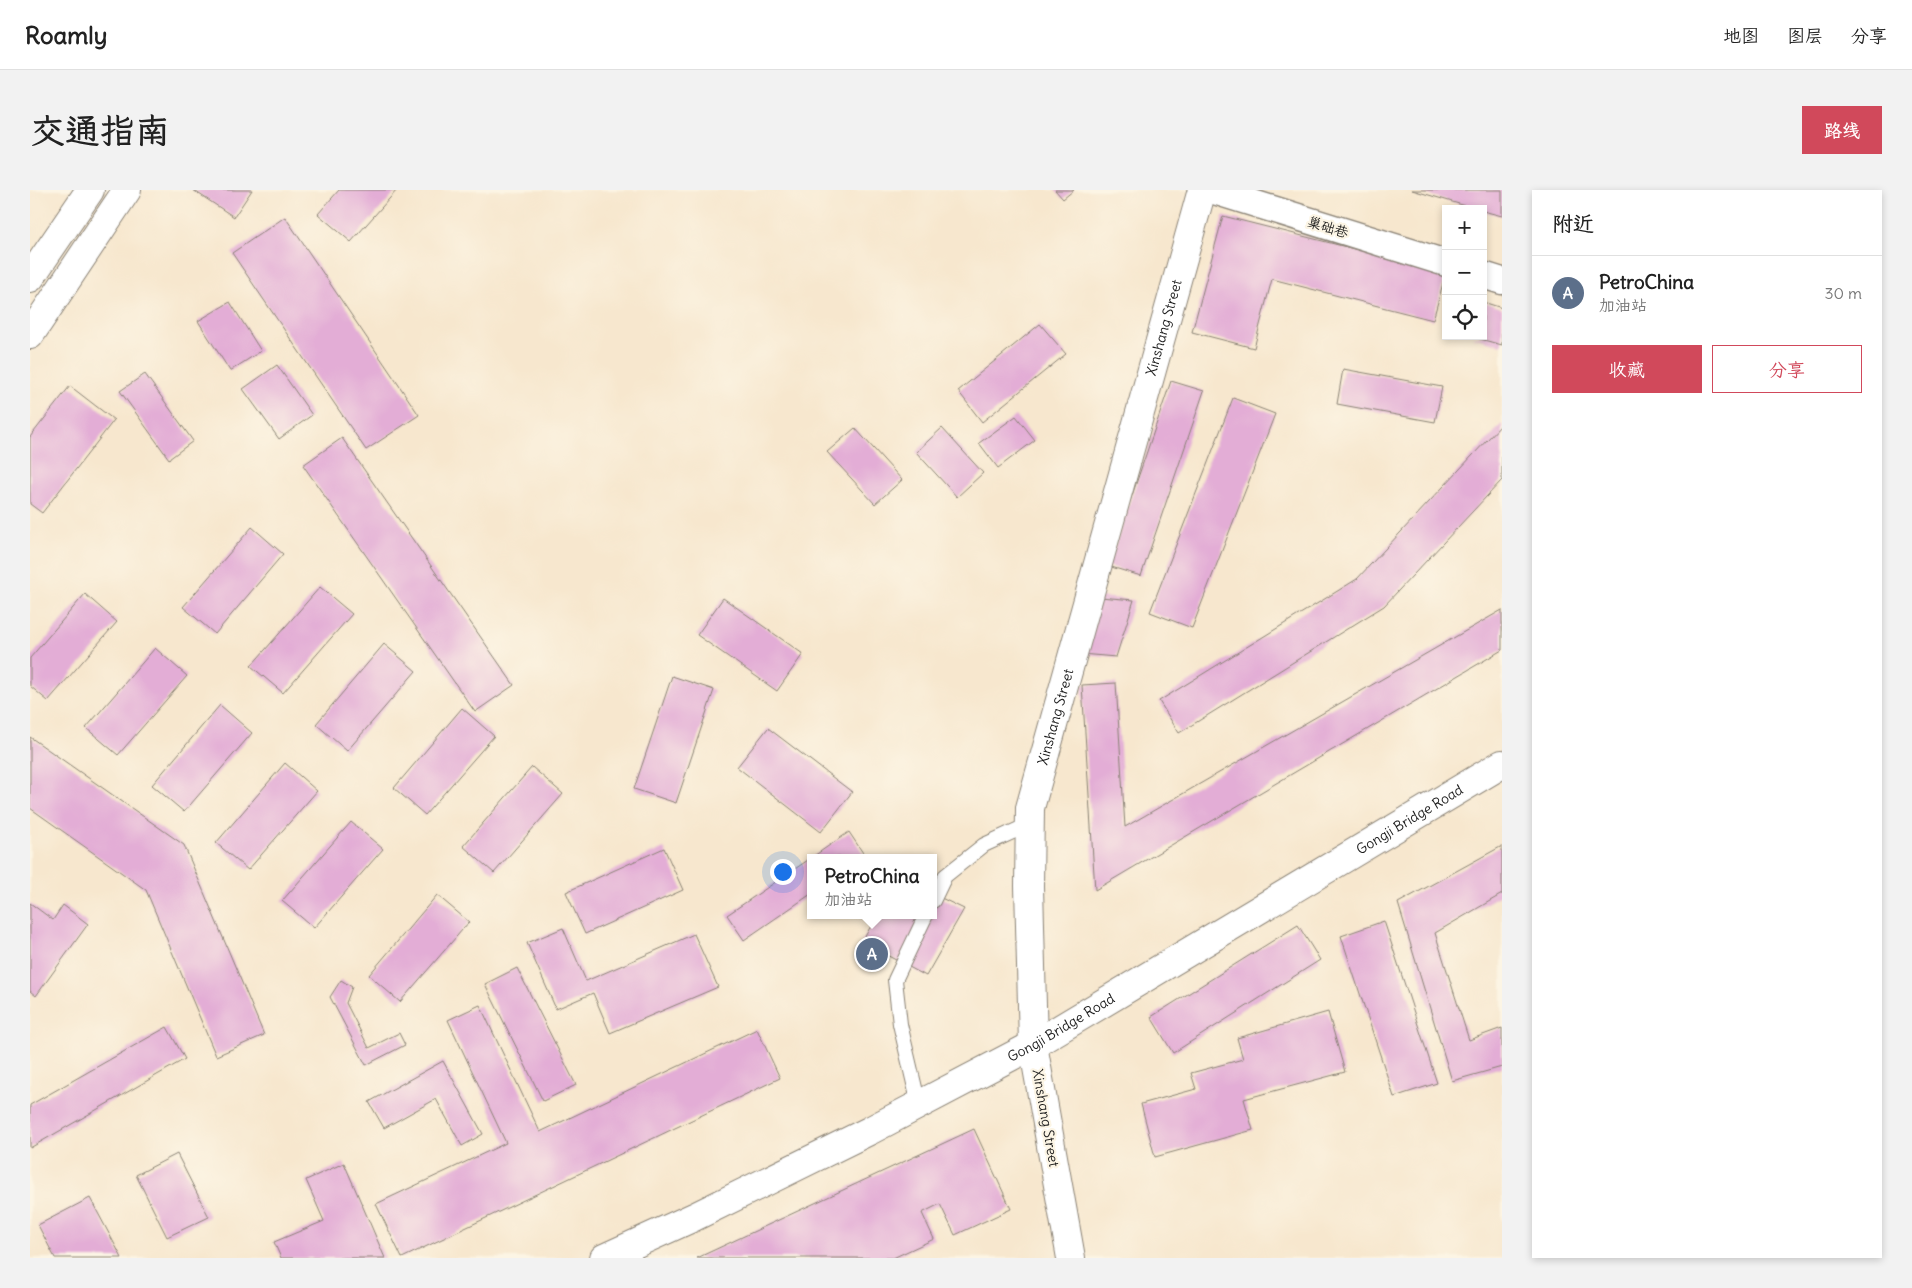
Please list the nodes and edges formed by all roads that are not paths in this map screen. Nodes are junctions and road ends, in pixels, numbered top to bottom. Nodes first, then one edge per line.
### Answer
1 (90, 190) edge
2 (127, 190) edge
3 (1202, 190) edge
4 (1211, 190) edge
5 (1442, 262) edge
6 (1487, 276) edge
7 (30, 278) edge
8 (1502, 281) edge
9 (30, 335) edge
10 (1502, 764) edge
11 (1030, 824) junction
12 (937, 893) edge
13 (924, 919) edge
14 (1033, 1045) junction
15 (919, 1105) junction
16 (604, 1258) edge
17 (1071, 1258) edge

1 - 7 main road
2 - 9 main road
3 - 11 main road, Xinshang Street
4 - 5 street, 巢础巷
6 - 8 street
10 - 14 main road, Gongji Bridge Road
11 - 12 lane
11 - 14 main road, Xinshang Street
13 - 15 lane
14 - 15 main road, Gongji Bridge Road
14 - 17 main road, Xinshang Street
15 - 16 main road, Gongji Bridge Road

